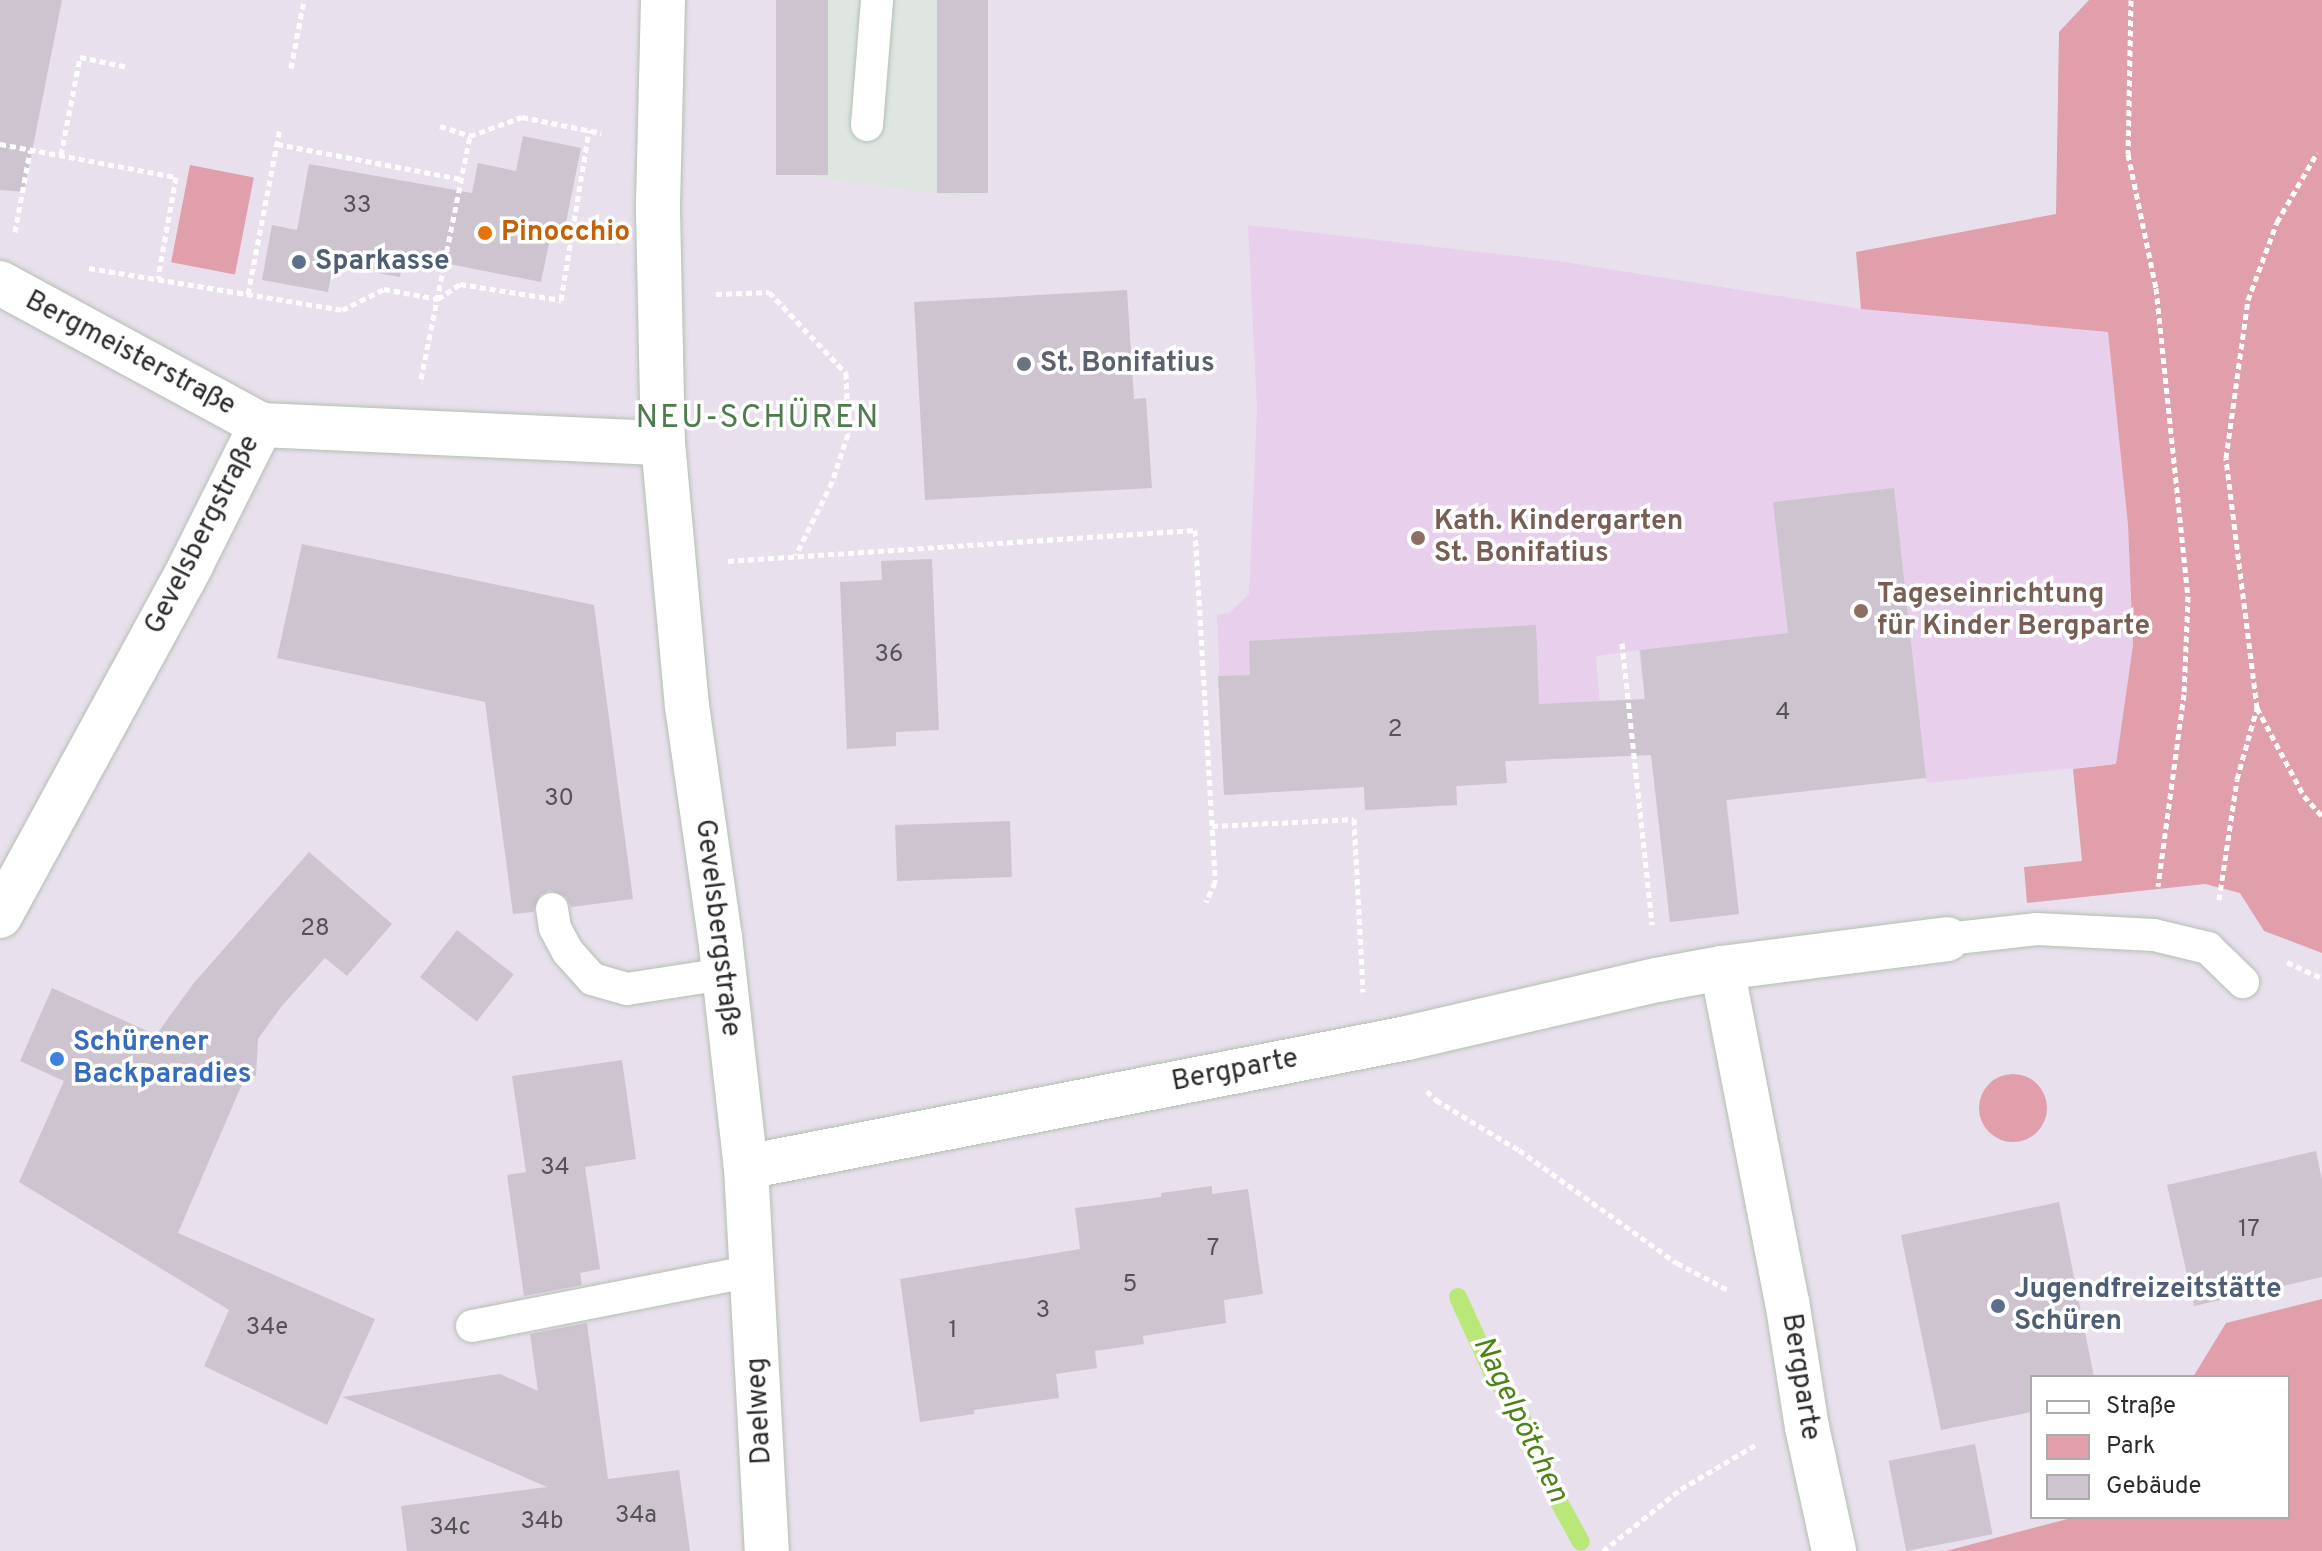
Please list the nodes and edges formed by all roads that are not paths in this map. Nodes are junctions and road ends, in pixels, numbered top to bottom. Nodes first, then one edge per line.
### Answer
1 (663, 0) edge
2 (877, 0) edge
3 (867, 125) dead end
4 (6, 264) edge
5 (261, 425) junction
6 (663, 443) junction
7 (552, 909) dead end
8 (0, 916) edge
9 (1947, 939) joint
10 (1722, 968) junction
11 (724, 974) junction
12 (2243, 982) dead end
13 (746, 1167) junction
14 (753, 1271) junction
15 (472, 1326) dead end
16 (767, 1551) edge
17 (1834, 1551) edge

1 - 6 street, Gevelsbergstraße
2 - 3 lane
4 - 5 street, Bergmeisterstraße
5 - 6 street, Gevelsbergstraße
5 - 8 street, Gevelsbergstraße
6 - 11 street, Gevelsbergstraße
7 - 11 lane
9 - 10 street, Bergparte
9 - 12 lane
10 - 13 street, Bergparte
10 - 17 street, Bergparte
11 - 13 street, Gevelsbergstraße
13 - 14 street, Gevelsbergstraße
14 - 15 lane
14 - 16 street, Daelweg

